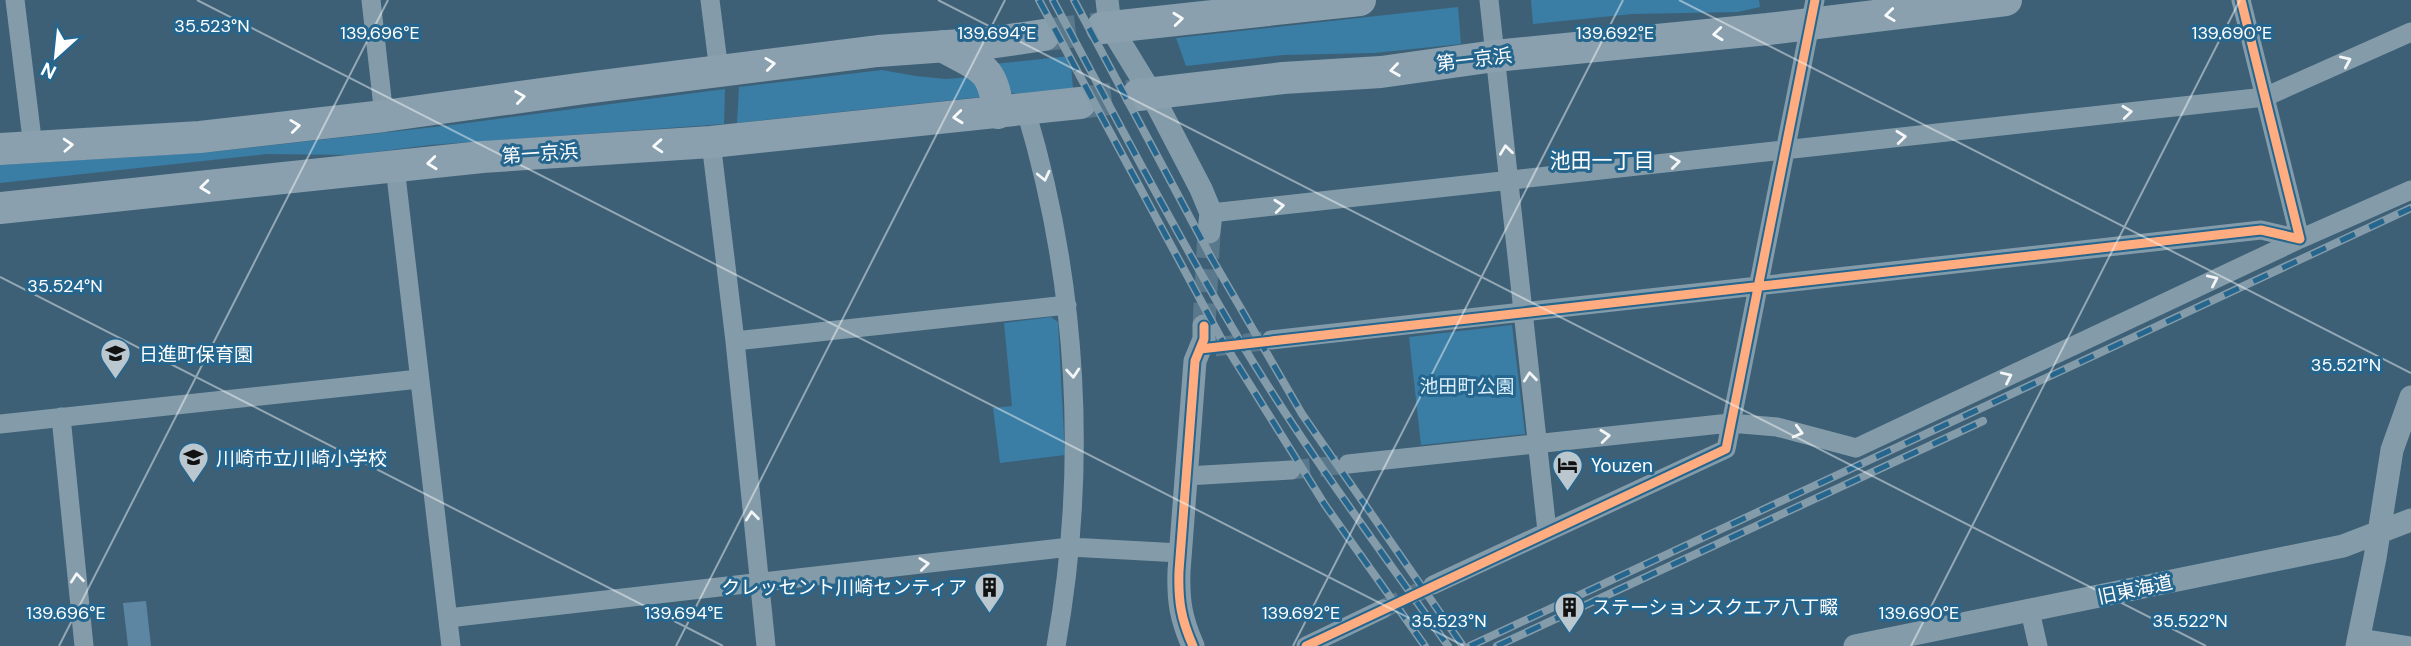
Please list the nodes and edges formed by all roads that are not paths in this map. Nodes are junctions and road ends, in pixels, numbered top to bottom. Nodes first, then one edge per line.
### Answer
1 (15, 0) edge
2 (371, 0) edge
3 (710, 0) edge
4 (1360, 0) edge
5 (1489, 0) edge
6 (2006, 0) edge
7 (2241, 0) edge
8 (1811, 5) edge
9 (1106, 18) edge
10 (2411, 32) edge
11 (1044, 35) tunnel mouth
12 (942, 46) junction
13 (1495, 56) junction
14 (719, 71) junction
15 (1144, 94) junction
16 (2265, 97) junction
17 (1080, 103) tunnel mouth
18 (1012, 112) junction
19 (384, 116) junction
20 (711, 142) junction
21 (33, 147) junction
22 (0, 149) edge
23 (1785, 149) junction
24 (395, 167) junction
25 (1510, 181) junction
26 (2411, 190) edge
27 (0, 208) edge
28 (1210, 222) joint
29 (2300, 239) junction
30 (1758, 285) junction
31 (1067, 305) junction
32 (1523, 312) junction
33 (1271, 340) tunnel mouth
34 (735, 341) junction
35 (1207, 341) tunnel mouth
36 (419, 379) junction
37 (2411, 397) edge
38 (61, 418) junction
39 (0, 424) edge
40 (1730, 424) junction
41 (1537, 444) junction
42 (1348, 464) tunnel mouth
43 (1291, 470) tunnel mouth
44 (1186, 477) junction
45 (2411, 520) edge
46 (1547, 531) junction
47 (2380, 532) junction
48 (1070, 547) junction
49 (1180, 553) junction
50 (759, 584) junction
51 (1433, 585) tunnel mouth
52 (1383, 609) tunnel mouth
53 (2030, 611) junction
54 (449, 618) junction
55 (2358, 642) edge
56 (84, 646) edge
57 (451, 646) edge
58 (766, 646) edge
59 (1056, 646) edge
60 (1193, 646) edge
61 (1306, 646) edge
62 (1855, 646) edge
63 (2038, 646) edge
64 (2411, 646) edge

1 - 21 street
2 - 19 street
3 - 14 street
9 -> 4 highway
5 - 13 street
6 -> 8 highway, 第一京浜
7 - 16 street
8 -> 13 highway, 第一京浜
8 - 23 street
9 - 15 street
16 -> 10 street
11 - 12 highway
14 -> 12 highway
12 - 18 highway
13 -> 15 highway, 第一京浜
25 -> 13 street
19 -> 14 highway
15 - 28 street
23 -> 16 street
16 - 29 street
17 - 18 highway, 第一京浜
18 -> 20 highway, 第一京浜
18 -> 31 street
21 -> 19 highway
20 -> 24 highway, 第一京浜
20 - 34 street
21 - 22 highway
25 -> 23 street
23 - 30 street
24 -> 27 highway, 第一京浜
24 - 36 street
28 -> 25 street
25 - 32 street
26 - 29 street
29 - 30 street
40 -> 29 street
30 - 32 street
30 - 40 street
31 - 34 street
31 -> 48 street
32 - 33 street
41 -> 32 street
50 -> 34 street
35 - 44 street
36 - 38 street
36 - 54 street
37 - 47 street
38 - 39 street
56 -> 38 street
41 -> 40 street
40 - 46 street
41 - 42 street
41 - 46 street
43 - 44 street
44 - 49 street
45 - 47 street, 旧東海道
46 - 51 street
47 - 53 street, 旧東海道
47 - 55 street
48 - 49 street
50 -> 48 street
48 - 59 street
49 - 60 street
50 - 54 street
50 - 58 street
52 - 61 street
53 - 62 street, 旧東海道
53 - 63 street
54 - 57 street
55 - 64 street

